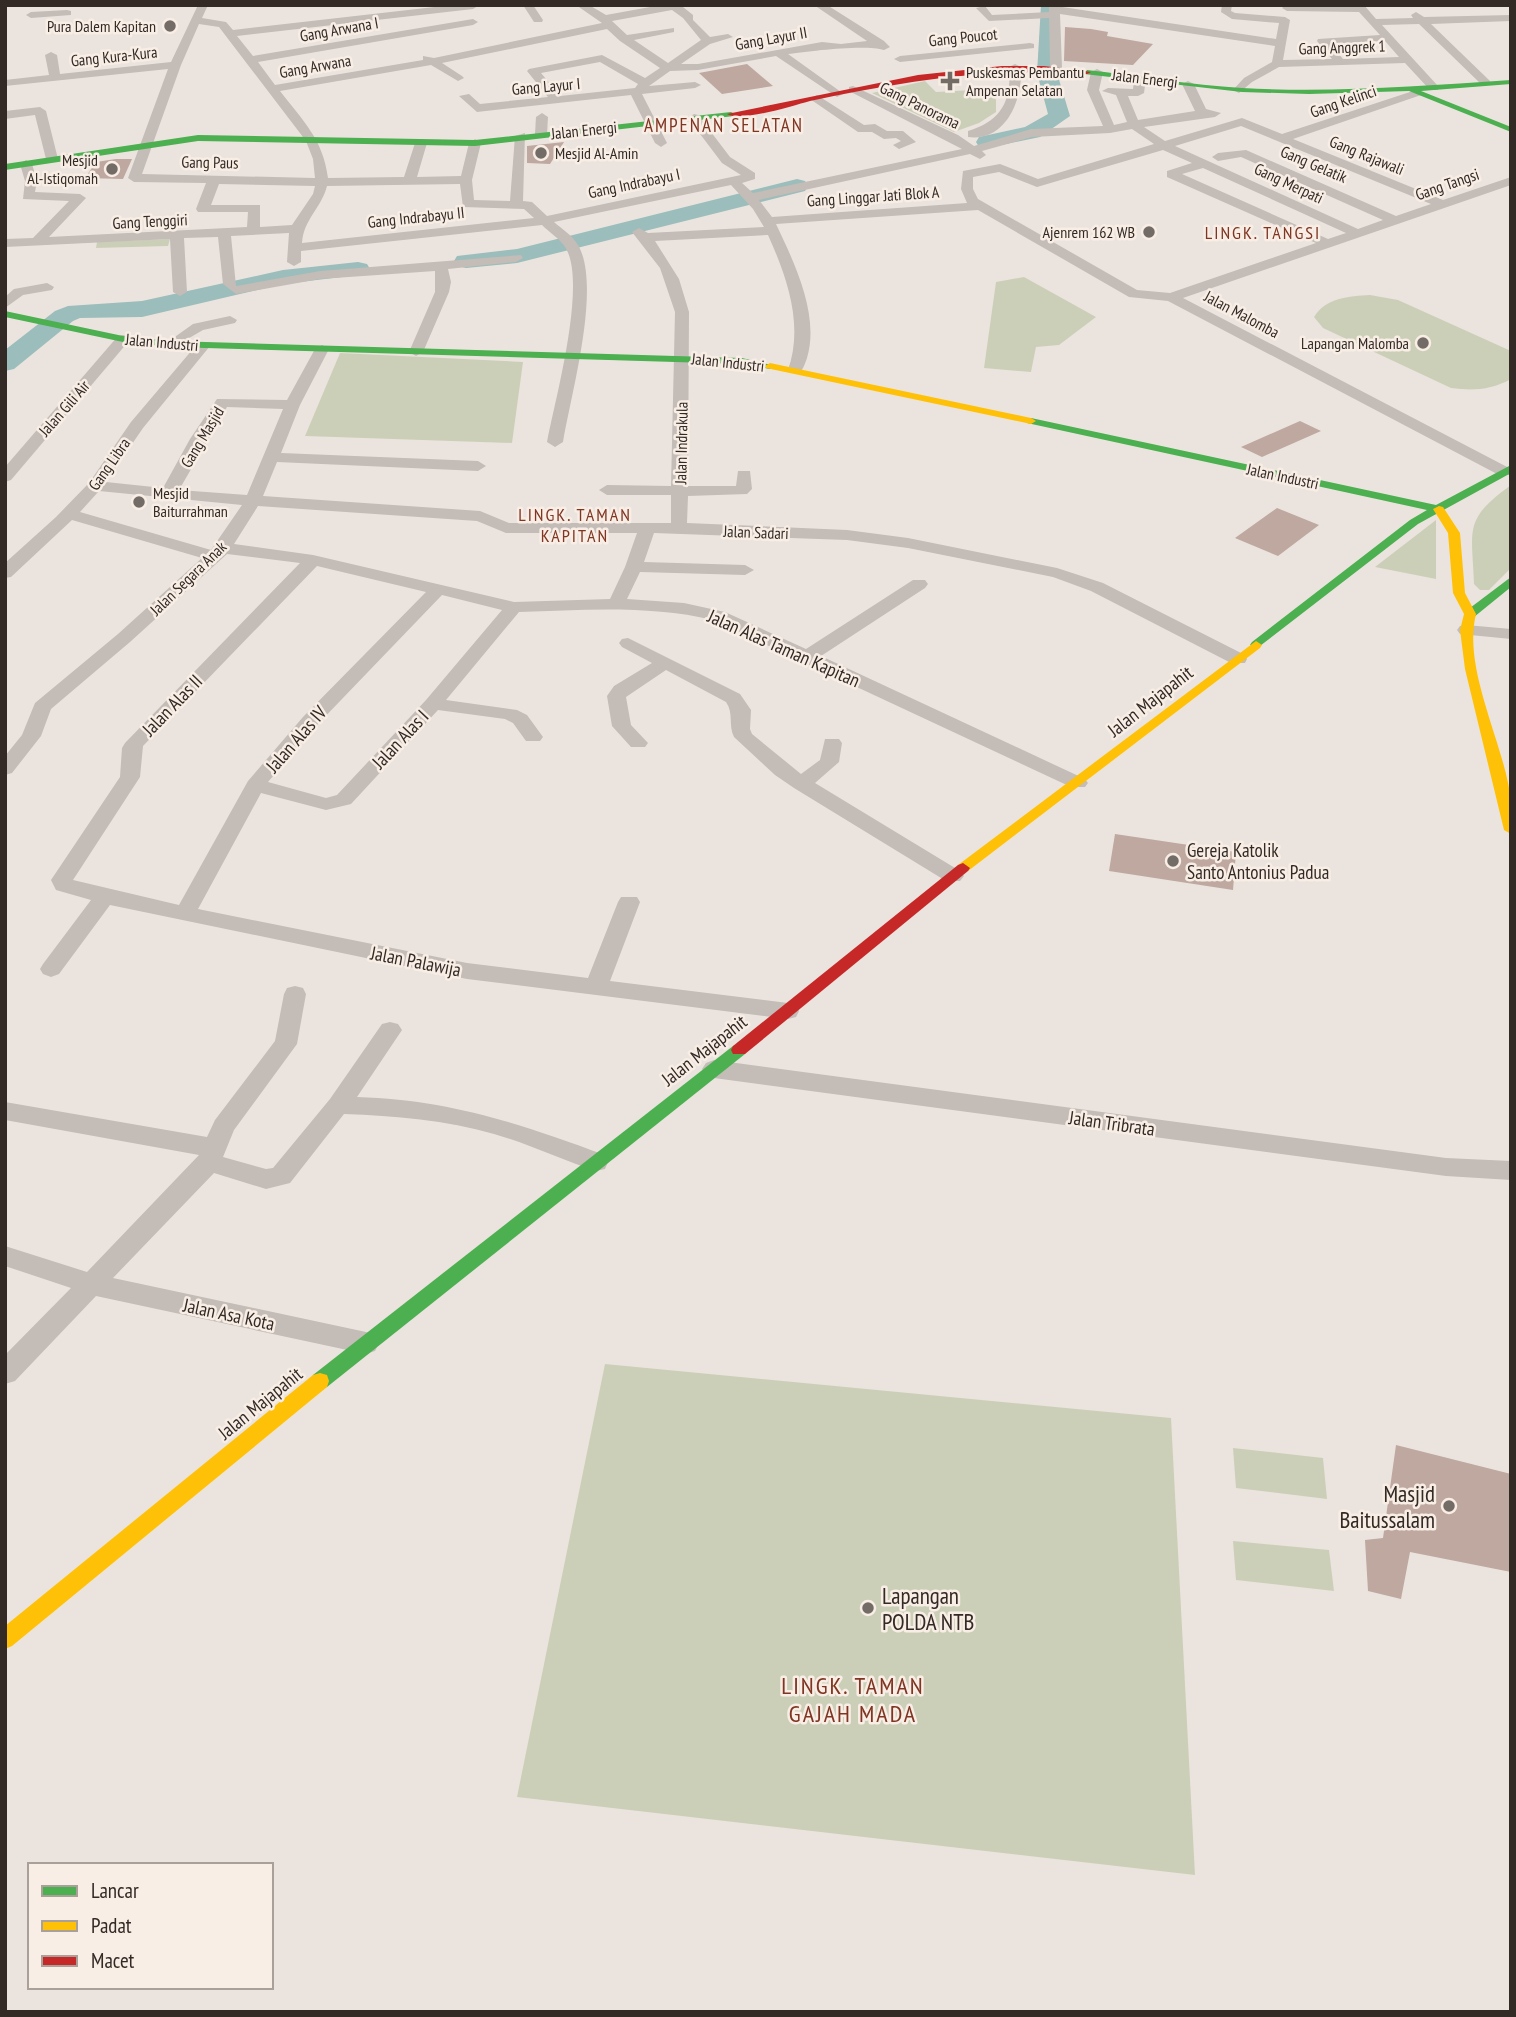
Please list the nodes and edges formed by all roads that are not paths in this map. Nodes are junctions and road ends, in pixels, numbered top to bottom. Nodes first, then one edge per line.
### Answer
1 (203, 5) edge
2 (358, 5) edge
3 (528, 5) edge
4 (581, 5) edge
5 (819, 5) edge
6 (1227, 5) edge
7 (1468, 5) edge
8 (473, 6) edge
9 (677, 6) edge
10 (1408, 6) edge
11 (1359, 7) edge
12 (981, 8) dead end
13 (69, 9) edge
14 (408, 9) edge
15 (1053, 11) edge
16 (1287, 11) edge
17 (280, 12) dead end
18 (31, 15) dead end
19 (368, 18) junction
20 (1511, 18) edge
21 (1468, 19) junction
22 (538, 20) dead end
23 (1420, 20) junction
24 (198, 21) junction
25 (473, 22) dead end
26 (607, 22) junction
27 (1373, 22) junction
28 (554, 25) dead end
29 (289, 27) junction
30 (62, 30) dead end
31 (670, 30) dead end
32 (512, 33) dead end
33 (230, 34) junction
34 (569, 34) junction
35 (727, 37) dead end
36 (1388, 38) junction
37 (624, 39) junction
38 (707, 41) junction
39 (526, 43) junction
40 (583, 43) dead end
41 (880, 43) junction
42 (1280, 43) junction
43 (1030, 46) dead end
44 (539, 51) dead end
45 (421, 54) dead end
46 (780, 54) junction
47 (51, 55) dead end
48 (900, 59) junction
49 (250, 60) junction
50 (1408, 60) junction
51 (432, 62) junction
52 (1341, 63) junction
53 (1277, 64) junction
54 (175, 65) junction
55 (1015, 67) junction
56 (401, 68) junction
57 (668, 68) junction
58 (1054, 68) junction
59 (447, 71) junction
60 (1097, 72) junction
61 (920, 75) junction
62 (55, 78) junction
63 (458, 78) dead end
64 (1140, 78) junction
65 (1511, 82) edge
66 (5, 83) edge
67 (1486, 83) junction
68 (1188, 84) junction
69 (695, 85) dead end
70 (640, 88) junction
71 (1434, 88) junction
72 (272, 89) junction
73 (853, 89) junction
74 (1093, 90) junction
75 (1240, 90) junction
76 (1414, 91) junction
77 (1121, 92) junction
78 (837, 94) junction
79 (465, 96) dead end
80 (817, 99) junction
81 (558, 101) junction
82 (1202, 113) junction
83 (5, 115) edge
84 (542, 117) dead end
85 (694, 118) junction
86 (653, 123) junction
87 (1233, 124) junction
88 (1132, 126) junction
89 (1110, 129) junction
90 (1511, 130) edge
91 (541, 134) junction
92 (521, 136) junction
93 (954, 138) junction
94 (1280, 139) junction
95 (312, 140) junction
96 (421, 143) junction
97 (475, 143) junction
98 (147, 144) junction
99 (661, 144) dead end
100 (899, 145) dead end
101 (1165, 146) junction
102 (969, 149) junction
103 (1218, 157) dead end
104 (52, 159) junction
105 (26, 163) junction
106 (1205, 163) junction
107 (910, 164) junction
108 (5, 167) edge
109 (1000, 168) junction
110 (968, 173) junction
111 (214, 180) junction
112 (466, 180) junction
113 (409, 181) junction
114 (734, 181) junction
115 (1511, 181) edge
116 (322, 182) junction
117 (749, 197) junction
118 (522, 204) junction
119 (1442, 204) junction
120 (981, 206) junction
121 (1394, 220) junction
122 (542, 221) junction
123 (413, 223) dead end
124 (770, 226) junction
125 (253, 233) junction
126 (224, 234) junction
127 (642, 234) joint
128 (1359, 234) junction
129 (177, 237) junction
130 (36, 242) junction
131 (5, 243) edge
132 (295, 244) junction
133 (1329, 244) junction
134 (516, 258) dead end
135 (441, 265) junction
136 (47, 287) dead end
137 (180, 292) dead end
138 (1171, 297) junction
139 (5, 304) edge
140 (5, 314) edge
141 (230, 320) dead end
142 (123, 339) junction
143 (172, 344) junction
144 (203, 346) junction
145 (322, 349) junction
146 (416, 352) junction
147 (570, 356) junction
148 (683, 357) junction
149 (795, 370) junction
150 (292, 405) junction
151 (555, 442) dead end
152 (269, 457) junction
153 (478, 466) dead end
154 (1508, 470) edge
155 (744, 474) dead end
156 (5, 477) edge
157 (95, 486) junction
158 (607, 489) dead end
159 (680, 490) junction
160 (168, 495) junction
161 (254, 499) junction
162 (1439, 509) junction
163 (68, 514) junction
164 (647, 528) junction
165 (679, 528) junction
166 (219, 552) junction
167 (313, 559) junction
168 (634, 567) junction
169 (745, 570) dead end
170 (5, 573) edge
171 (1511, 581) edge
172 (919, 584) dead end
173 (438, 589) junction
174 (616, 604) junction
175 (514, 607) junction
176 (1468, 622) junction
177 (1511, 634) edge
178 (628, 643) dead end
179 (807, 657) junction
180 (1238, 659) junction
181 (665, 663) junction
182 (433, 704) junction
183 (533, 737) dead end
184 (638, 743) dead end
185 (832, 743) dead end
186 (9, 758) edge
187 (1078, 783) junction
188 (801, 784) junction
189 (255, 785) junction
190 (1508, 809) edge
191 (1511, 830) edge
192 (66, 872) joint
193 (953, 876) junction
194 (106, 897) junction
195 (629, 902) dead end
196 (185, 912) junction
197 (51, 969) dead end
198 (596, 988) junction
199 (295, 994) dead end
200 (788, 1011) junction
201 (390, 1030) dead end
202 (714, 1069) junction
203 (338, 1105) junction
204 (5, 1111) edge
205 (214, 1158) junction
206 (596, 1162) junction
207 (1511, 1171) edge
208 (5, 1256) edge
209 (92, 1284) junction
210 (366, 1343) junction
211 (5, 1373) edge
212 (5, 1639) edge

1 - 24 street
2 - 19 street
3 - 22 street
4 - 26 street
5 - 41 street
6 - 16 street
7 - 21 street
8 - 14 street
9 - 26 street, Gang Arwana
9 - 38 street
10 - 23 street
11 - 16 street
11 - 27 street
12 - 15 street
13 - 18 street
13 - 30 street
14 - 19 street
15 - 42 street
15 - 58 street
16 - 42 street
17 - 29 street
19 - 29 street
20 - 21 street
21 - 23 street
23 - 27 street
23 - 67 street
24 - 33 street, Gang Arwana
24 - 54 street
25 - 49 street, Gang Arwana I
26 - 34 street, Gang Arwana
26 - 37 street
27 - 36 street
28 - 34 street
29 - 33 street
31 - 37 street
32 - 39 street
33 - 49 street, Gang Arwana
34 - 39 street, Gang Arwana
34 - 40 street
35 - 38 street
36 - 50 street
36 - 52 street
37 - 57 street
38 - 57 street
39 - 44 street
39 - 51 street, Gang Arwana
41 - 46 street, Gang Layur II
41 - 48 street
42 - 53 street
43 - 48 street, Gang Poucot
45 - 51 street
46 - 57 street, Gang Layur II
46 - 78 street
47 - 62 street, Gang Kura-Kura
48 - 61 street
49 - 72 street, Gang Arwana
50 - 52 street, Gang Anggrek 1
50 - 71 street
51 - 56 street, Gang Arwana
51 - 59 street
52 - 53 street, Gang Anggrek 1
53 - 75 street
54 - 62 street, Gang Kura-Kura
54 - 98 street
55 - 58 main road, Jalan Energi
55 - 61 main road, Jalan Energi
55 - 93 street
56 - 59 street
56 - 72 street, Gang Arwana
57 - 70 street
58 - 60 main road, Jalan Energi
59 - 63 street
60 - 64 main road, Jalan Energi
60 - 74 street
61 - 73 main road, Jalan Energi
62 - 66 street, Gang Kura-Kura
64 - 68 main road, Jalan Energi
64 - 77 street
65 - 67 main road, Jalan Energi
67 - 71 main road, Jalan Energi
68 - 75 main road, Jalan Energi
68 - 82 street
69 - 70 street, Gang Layur I
70 - 81 street, Gang Layur I
70 - 81 street
70 - 86 street
71 - 76 main road, Jalan Energi
72 - 95 street, Gang Arwana
73 - 78 main road, Jalan Energi
73 - 93 street, Gang Panorama
74 - 77 street
74 - 89 street
75 - 76 main road, Jalan Energi
76 - 90 main road, Jalan Energi
76 - 94 street, Gang Kelinci
77 - 88 street
78 - 80 main road, Jalan Energi
79 - 81 street, Gang Layur I
80 - 85 main road, Jalan Energi
80 - 100 street
82 - 87 street, Gang Rajawali
82 - 88 street
83 - 104 street
84 - 91 street
85 - 86 main road, Jalan Energi
85 - 114 street
86 - 91 main road, Jalan Energi
86 - 99 street
87 - 94 street, Gang Rajawali
87 - 101 street, Gang Panorama
88 - 89 street
88 - 101 street, Gang Merpati
89 - 102 street
91 - 92 main road, Jalan Energi
92 - 97 main road, Jalan Energi
92 - 118 street
93 - 102 street, Gang Panorama
94 - 119 street, Gang Rajawali
95 - 96 main road, Jalan Energi
95 - 98 main road, Jalan Energi
95 - 116 street
96 - 97 main road, Jalan Energi
96 - 113 street
97 - 112 street
98 - 104 main road, Jalan Energi
98 - 111 street, Gang Paus
101 - 106 street, Gang Merpati
101 - 109 street, Gang Panorama
102 - 107 street
102 - 109 street, Gang Panorama
103 - 121 street, Gang Gelatik
104 - 105 main road, Jalan Energi
105 - 108 main road, Jalan Energi
105 - 130 street
106 - 128 street, Gang Merpati
106 - 133 street
107 - 110 street
107 - 117 street
109 - 110 street
110 - 120 street
111 - 116 street, Gang Paus
111 - 125 street
112 - 113 street, Gang Paus
112 - 118 street
113 - 116 street, Gang Paus
114 - 117 street
114 - 122 street, Gang Indrabayu I
115 - 119 street, Gang Tangsi
116 - 132 street
117 - 124 street
118 - 122 street
119 - 121 street, Gang Tangsi
120 - 124 street, Gang Linggar Jati Blok A
120 - 138 street
121 - 128 street, Jalan Malomba
122 - 132 street, Gang Indrabayu II
122 - 147 street
123 - 132 street
124 - 127 street, Gang Linggar Jati Blok A
124 - 149 street
125 - 126 street, Gang Tenggiri
125 - 132 street, Gang Tenggiri
126 - 129 street, Gang Tenggiri
126 - 135 street
127 - 148 street, Jalan Indrakula
128 - 133 street, Jalan Malomba
129 - 130 street, Gang Tenggiri
129 - 137 street
130 - 131 street, Gang Tenggiri
133 - 138 street, Jalan Malomba
134 - 135 street
135 - 146 street
136 - 139 street
138 - 154 street, Jalan Malomba
140 - 142 main road, Jalan Industri
141 - 143 street
142 - 143 main road, Jalan Industri
142 - 156 street, Jalan Gili Air
143 - 144 main road, Jalan Industri
144 - 145 main road, Jalan Industri
144 - 157 street, Gang Libra
145 - 146 main road, Jalan Industri
145 - 150 street, Jalan Segara Anak
146 - 147 main road, Jalan Industri
147 - 148 main road, Jalan Industri
147 - 151 street
148 - 149 main road, Jalan Industri
148 - 159 street, Jalan Indrakula
149 - 162 main road, Jalan Industri
150 - 152 street, Jalan Segara Anak
150 - 160 street, Gang Masjid
152 - 153 street
152 - 161 street, Jalan Segara Anak
154 - 162 main road, Jalan Majapahit
155 - 159 street
157 - 160 street, Gang Masjid
157 - 163 street, Gang Libra
158 - 159 street
159 - 165 street, Jalan Indrakula
160 - 161 street, Gang Masjid
161 - 164 street, Jalan Sadari
161 - 166 street, Jalan Segara Anak
162 - 176 main road
162 - 180 main road, Jalan Majapahit
163 - 166 street
163 - 170 street, Gang Libra
164 - 165 street, Jalan Sadari
164 - 168 street
165 - 180 street, Jalan Sadari
166 - 167 street, Jalan Alas Taman Kapitan
166 - 186 street, Jalan Segara Anak
167 - 173 street, Jalan Alas Taman Kapitan
167 - 192 street, Jalan Alas II
168 - 169 street
168 - 174 street
171 - 176 main road
172 - 179 street
173 - 175 street, Jalan Alas Taman Kapitan
173 - 189 street, Jalan Alas IV
174 - 175 street, Jalan Alas Taman Kapitan
174 - 179 street, Jalan Alas Taman Kapitan
175 - 182 street, Jalan Alas I
176 - 177 street
176 - 190 main road
178 - 181 street
179 - 187 street, Jalan Alas Taman Kapitan
180 - 187 main road, Jalan Majapahit
181 - 184 street
181 - 188 street
182 - 183 street
182 - 189 street, Jalan Alas I
185 - 188 street
187 - 193 main road, Jalan Majapahit
188 - 193 street
189 - 196 street, Jalan Alas IV
190 - 191 main road
192 - 194 street, Jalan Palawija
193 - 200 main road, Jalan Majapahit
194 - 196 street, Jalan Palawija
194 - 197 street
195 - 198 street
196 - 198 street, Jalan Palawija
198 - 200 street, Jalan Palawija
199 - 205 street
200 - 202 main road, Jalan Majapahit
201 - 203 street
202 - 206 main road, Jalan Majapahit
202 - 207 street, Jalan Tribrata
203 - 205 street
203 - 206 street
204 - 205 street
205 - 209 street
206 - 210 main road, Jalan Majapahit
208 - 209 street, Jalan Asa Kota
209 - 210 street, Jalan Asa Kota
209 - 211 street
210 - 212 main road, Jalan Majapahit

